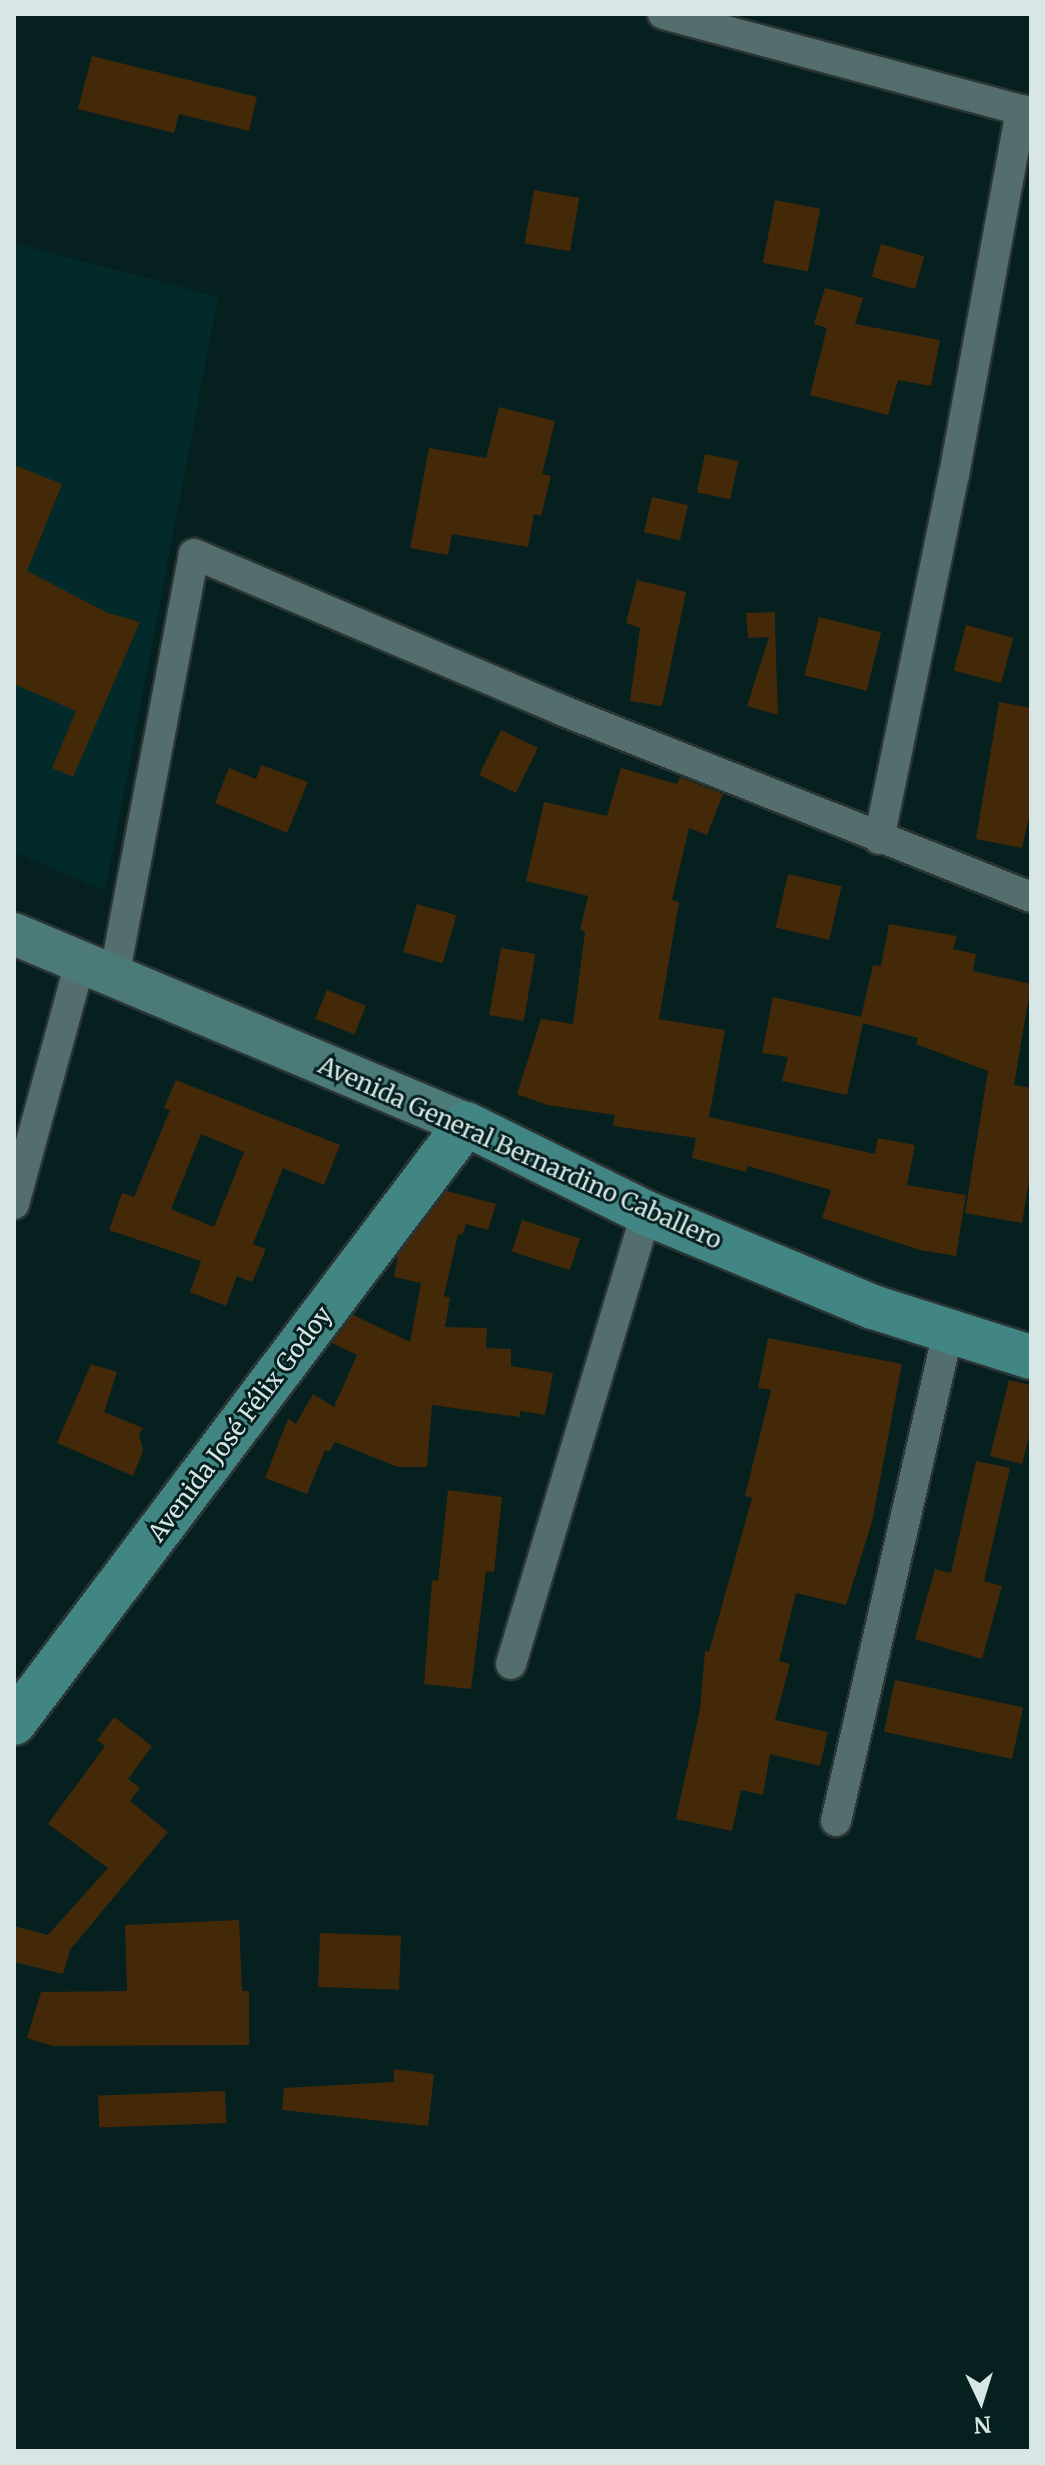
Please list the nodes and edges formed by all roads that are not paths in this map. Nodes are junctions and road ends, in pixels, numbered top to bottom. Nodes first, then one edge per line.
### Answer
1 (663, 14) edge
2 (1026, 111) edge
3 (879, 839) junction
4 (1031, 897) edge
5 (14, 934) edge
6 (97, 970) junction
7 (466, 1124) junction
8 (14, 1204) edge
9 (646, 1213) junction
10 (948, 1332) junction
11 (1031, 1357) edge
12 (511, 1664) dead end
13 (14, 1723) edge
14 (836, 1821) dead end

1 - 2 street
2 - 3 street
3 - 4 street
3 - 6 street
5 - 6 main road, Avenida General Bernardino Caballero
6 - 7 main road, Avenida General Bernardino Caballero
6 - 8 street
7 - 9 main road, Avenida General Bernardino Caballero
7 - 13 main road, Avenida José Félix Godoy
9 - 10 main road, Avenida General Bernardino Caballero
9 - 12 street
10 - 11 main road, Avenida General Bernardino Caballero
10 - 14 street

